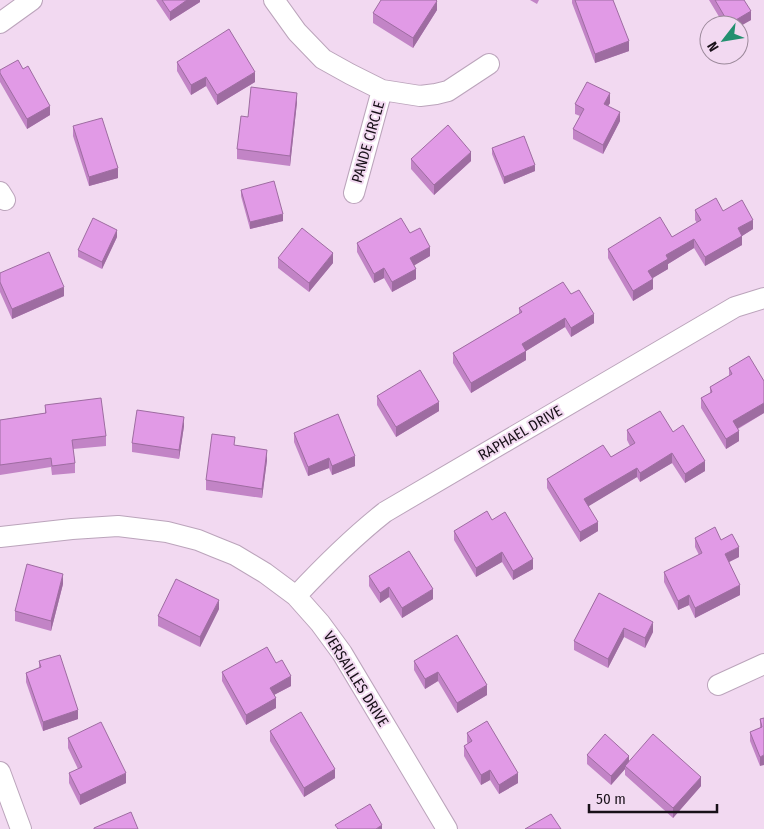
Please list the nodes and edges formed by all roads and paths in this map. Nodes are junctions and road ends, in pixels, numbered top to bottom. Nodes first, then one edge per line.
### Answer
1 (32, 0) edge
2 (274, 0) edge
3 (0, 23) edge
4 (489, 64) dead end
5 (382, 90) junction
6 (354, 193) dead end
7 (764, 298) edge
8 (0, 537) edge
9 (296, 596) junction
10 (764, 664) edge
11 (718, 685) dead end
12 (0, 772) edge
13 (21, 829) edge
14 (447, 829) edge

1 - 3 street
2 - 5 street
4 - 5 street
5 - 6 street, PANDE CIRCLE
7 - 9 street, RAPHAEL DRIVE
8 - 9 street, VERSAILLES DRIVE
9 - 14 street, VERSAILLES DRIVE
10 - 11 street
12 - 13 street

